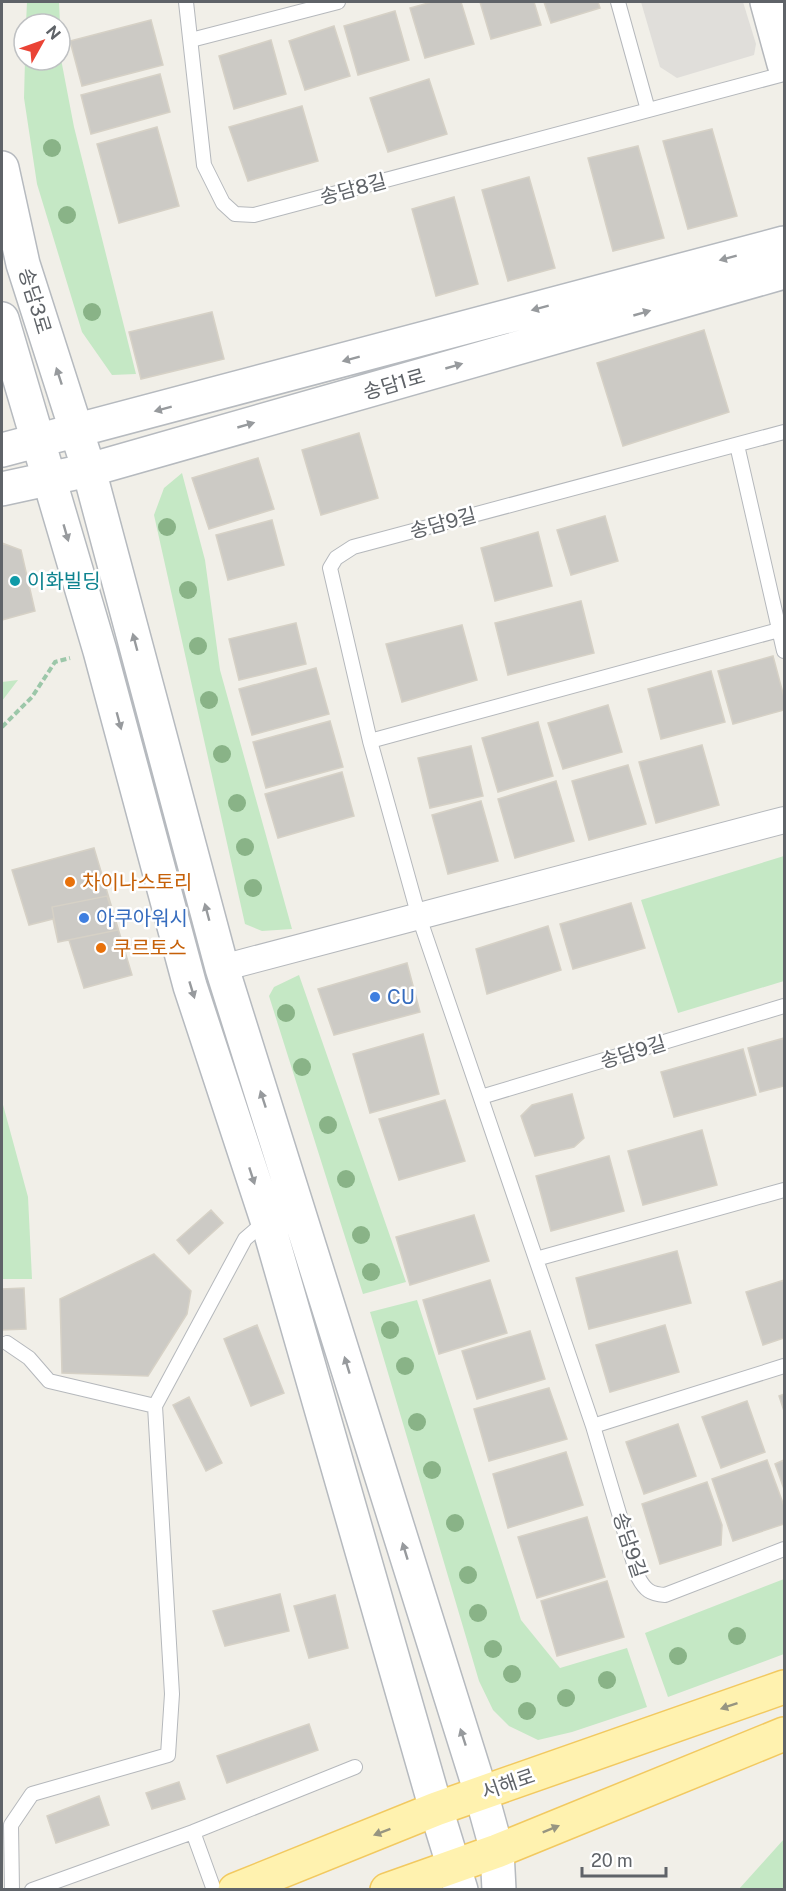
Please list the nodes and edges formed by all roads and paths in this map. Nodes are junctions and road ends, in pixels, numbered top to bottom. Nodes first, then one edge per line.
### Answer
1 (186, 2) edge
2 (338, 2) edge
3 (618, 2) edge
4 (767, 2) edge
5 (191, 40) junction
6 (784, 64) edge
7 (784, 74) edge
8 (648, 110) junction
9 (2, 168) edge
10 (784, 243) edge
11 (784, 272) edge
12 (2, 319) edge
13 (76, 432) junction
14 (784, 432) edge
15 (38, 440) junction
16 (737, 445) junction
17 (2, 450) edge
18 (89, 470) junction
19 (50, 477) junction
20 (2, 489) edge
21 (779, 630) junction
22 (100, 651) junction
23 (784, 651) edge
24 (2, 727) edge
25 (370, 741) junction
26 (784, 820) edge
27 (418, 916) junction
28 (222, 968) junction
29 (784, 1006) edge
30 (481, 1097) junction
31 (784, 1190) edge
32 (282, 1215) junction
33 (536, 1259) junction
34 (7, 1344) dead end
35 (784, 1366) edge
36 (155, 1406) junction
37 (593, 1426) junction
38 (784, 1549) edge
39 (784, 1687) edge
40 (784, 1734) edge
41 (355, 1767) dead end
42 (481, 1793) junction
43 (435, 1809) junction
44 (193, 1832) junction
45 (497, 1851) junction
46 (457, 1878) edge
47 (12, 1890) edge
48 (32, 1890) edge
49 (214, 1890) edge
50 (235, 1890) edge
51 (387, 1890) edge
52 (500, 1890) edge

1 - 5 lane, 송담8길
2 - 5 lane
3 - 8 lane
4 - 6 main road
5 - 8 lane, 송담8길
7 - 8 lane, 송담8길
13 -> 9 main road, 송담3로
10 -> 13 main road, 송담1로
18 -> 11 main road, 송담1로
12 - 15 main road, 송담3로
13 - 15 main road, 송담1로
13 - 18 main road, 송담3로
14 - 16 lane, 송담9길
15 - 17 main road, 송담1로
15 - 18 main road
15 - 19 main road, 송담3로
16 - 21 lane
16 - 25 lane, 송담9길
18 - 19 main road, 송담1로
28 -> 18 main road, 송담3로
19 - 20 main road, 송담1로
19 -> 22 main road, 송담3로
21 - 23 lane
21 - 25 lane
22 - 24 path
22 -> 32 main road, 송담3로
25 - 27 lane, 송담9길
26 - 27 street
27 - 28 street
27 - 30 lane, 송담9길
32 -> 28 main road, 송담3로
29 - 30 lane, 송담9길
30 - 33 lane, 송담9길
31 - 33 lane
32 - 36 lane
42 -> 32 main road
32 - 43 main road
33 - 37 lane, 송담9길
34 - 36 lane
35 - 37 lane
36 - 47 lane
37 - 38 lane, 송담9길
39 -> 42 main road, 서해로
45 -> 40 main road
41 - 44 lane
42 - 43 main road, 서해로
42 - 45 main road
43 - 46 main road
43 -> 50 main road, 서해로
44 - 48 lane
44 - 49 lane
45 - 46 main road
45 - 52 main road
46 - 51 main road

